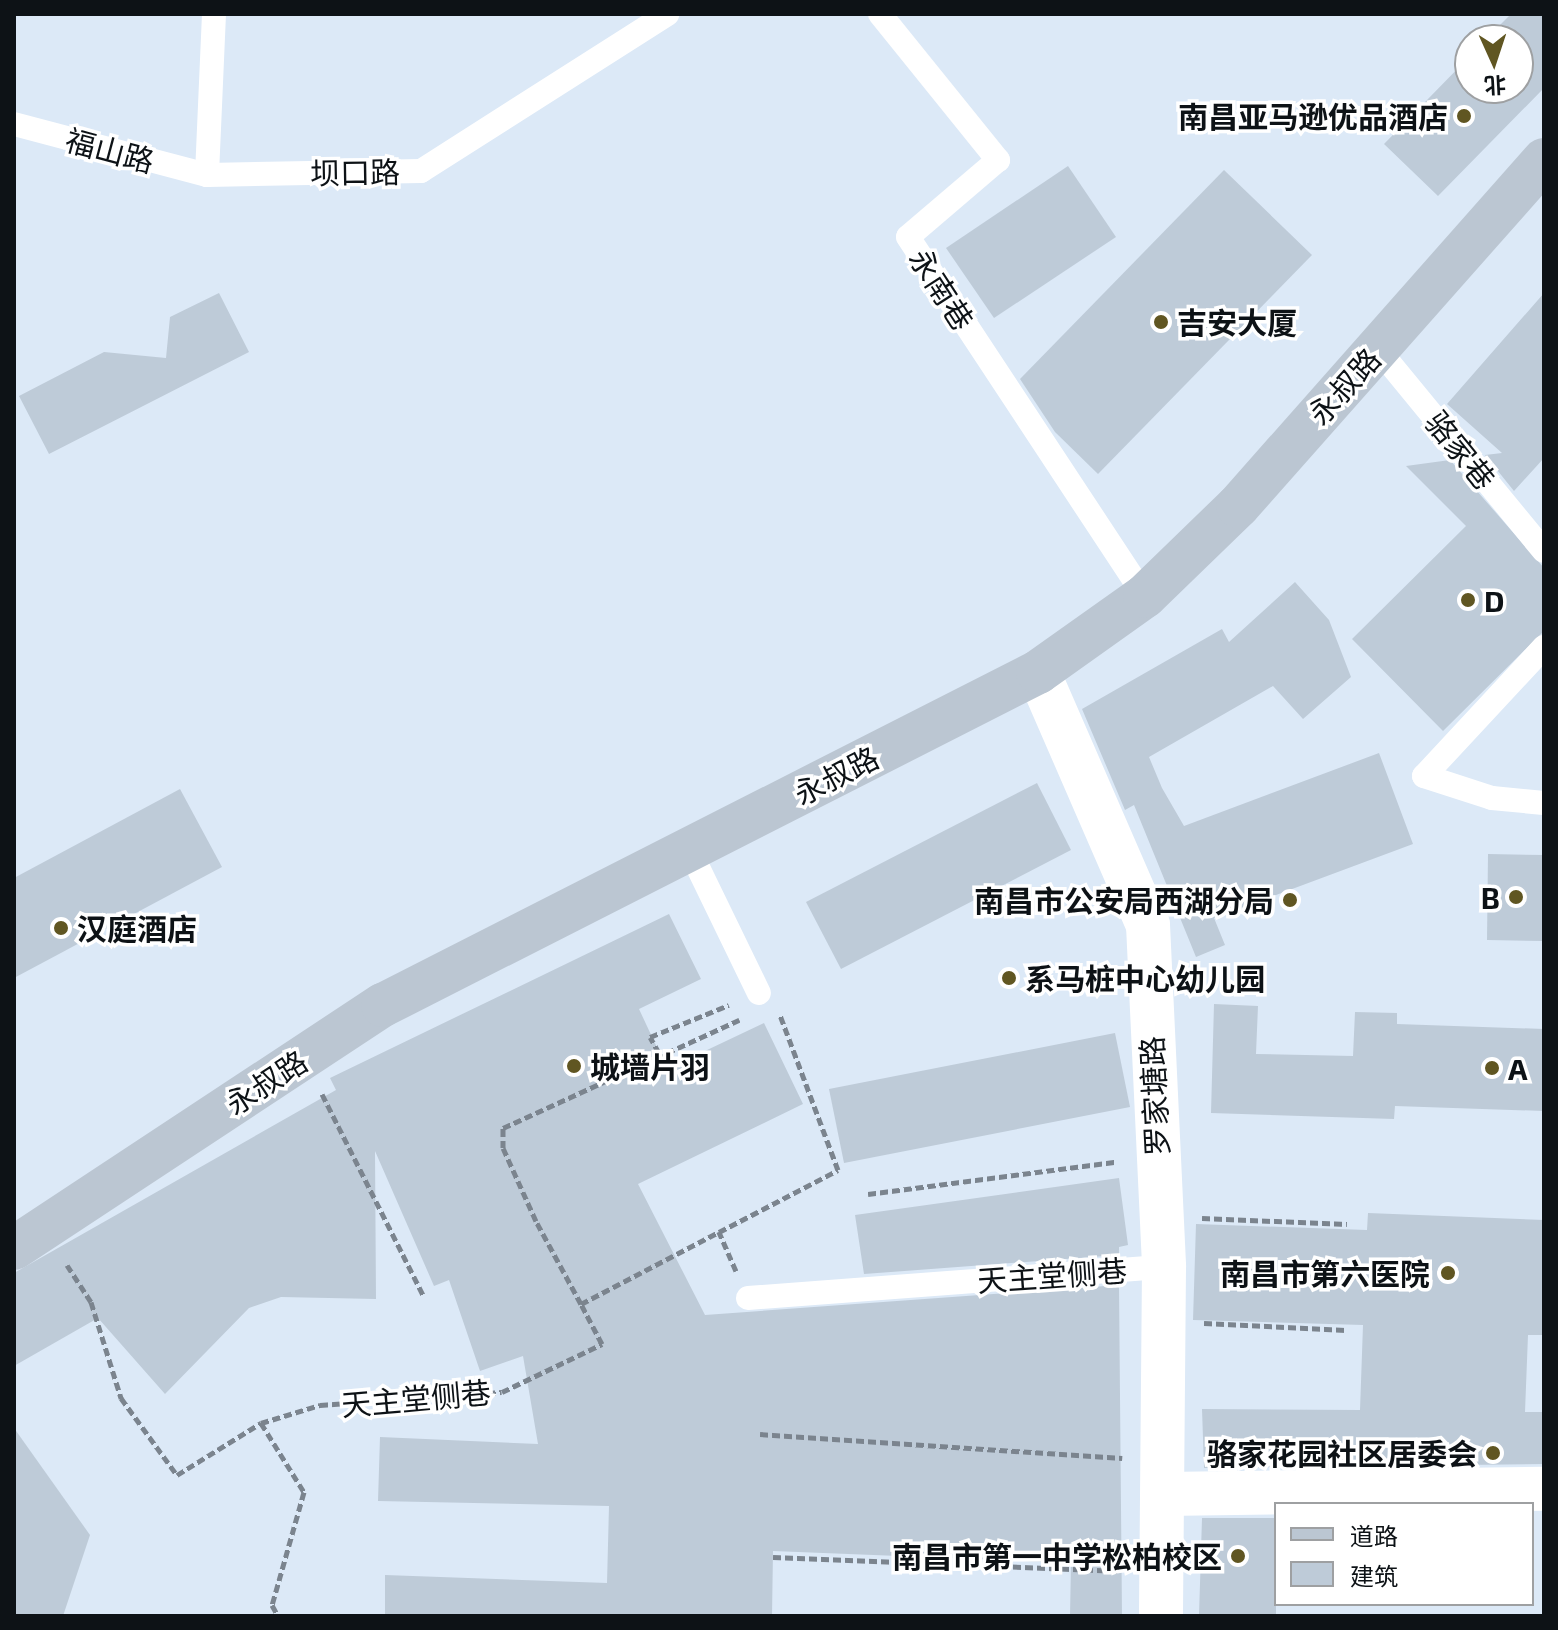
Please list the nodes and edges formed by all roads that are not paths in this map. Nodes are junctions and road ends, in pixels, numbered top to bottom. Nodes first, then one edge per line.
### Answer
1 (214, 14) edge
2 (667, 14) edge
3 (880, 14) edge
4 (14, 124) edge
5 (1544, 160) edge
6 (207, 175) junction
7 (1378, 349) junction
8 (1544, 551) edge
9 (1145, 596) junction
10 (1544, 647) edge
11 (1038, 672) junction
12 (1544, 803) edge
13 (689, 849) junction
14 (762, 1003) road end
15 (29, 1238) edge
16 (1164, 1267) junction
17 (748, 1298) road end
18 (1164, 1477) junction
19 (1544, 1489) edge
20 (1161, 1616) edge

1 - 6 lane
2 - 6 lane, 坝口路
3 - 9 lane, 永南巷
4 - 6 lane, 福山路
5 - 7 street, 永叔路
7 - 8 lane, 骆家巷
7 - 9 street, 永叔路
9 - 11 street, 永叔路
10 - 12 lane
11 - 13 street, 永叔路
11 - 16 street, 罗家塘路
13 - 14 lane
13 - 15 street, 永叔路
16 - 17 lane, 天主堂侧巷
16 - 18 street, 罗家塘路
18 - 19 street
18 - 20 street, 罗家塘路

